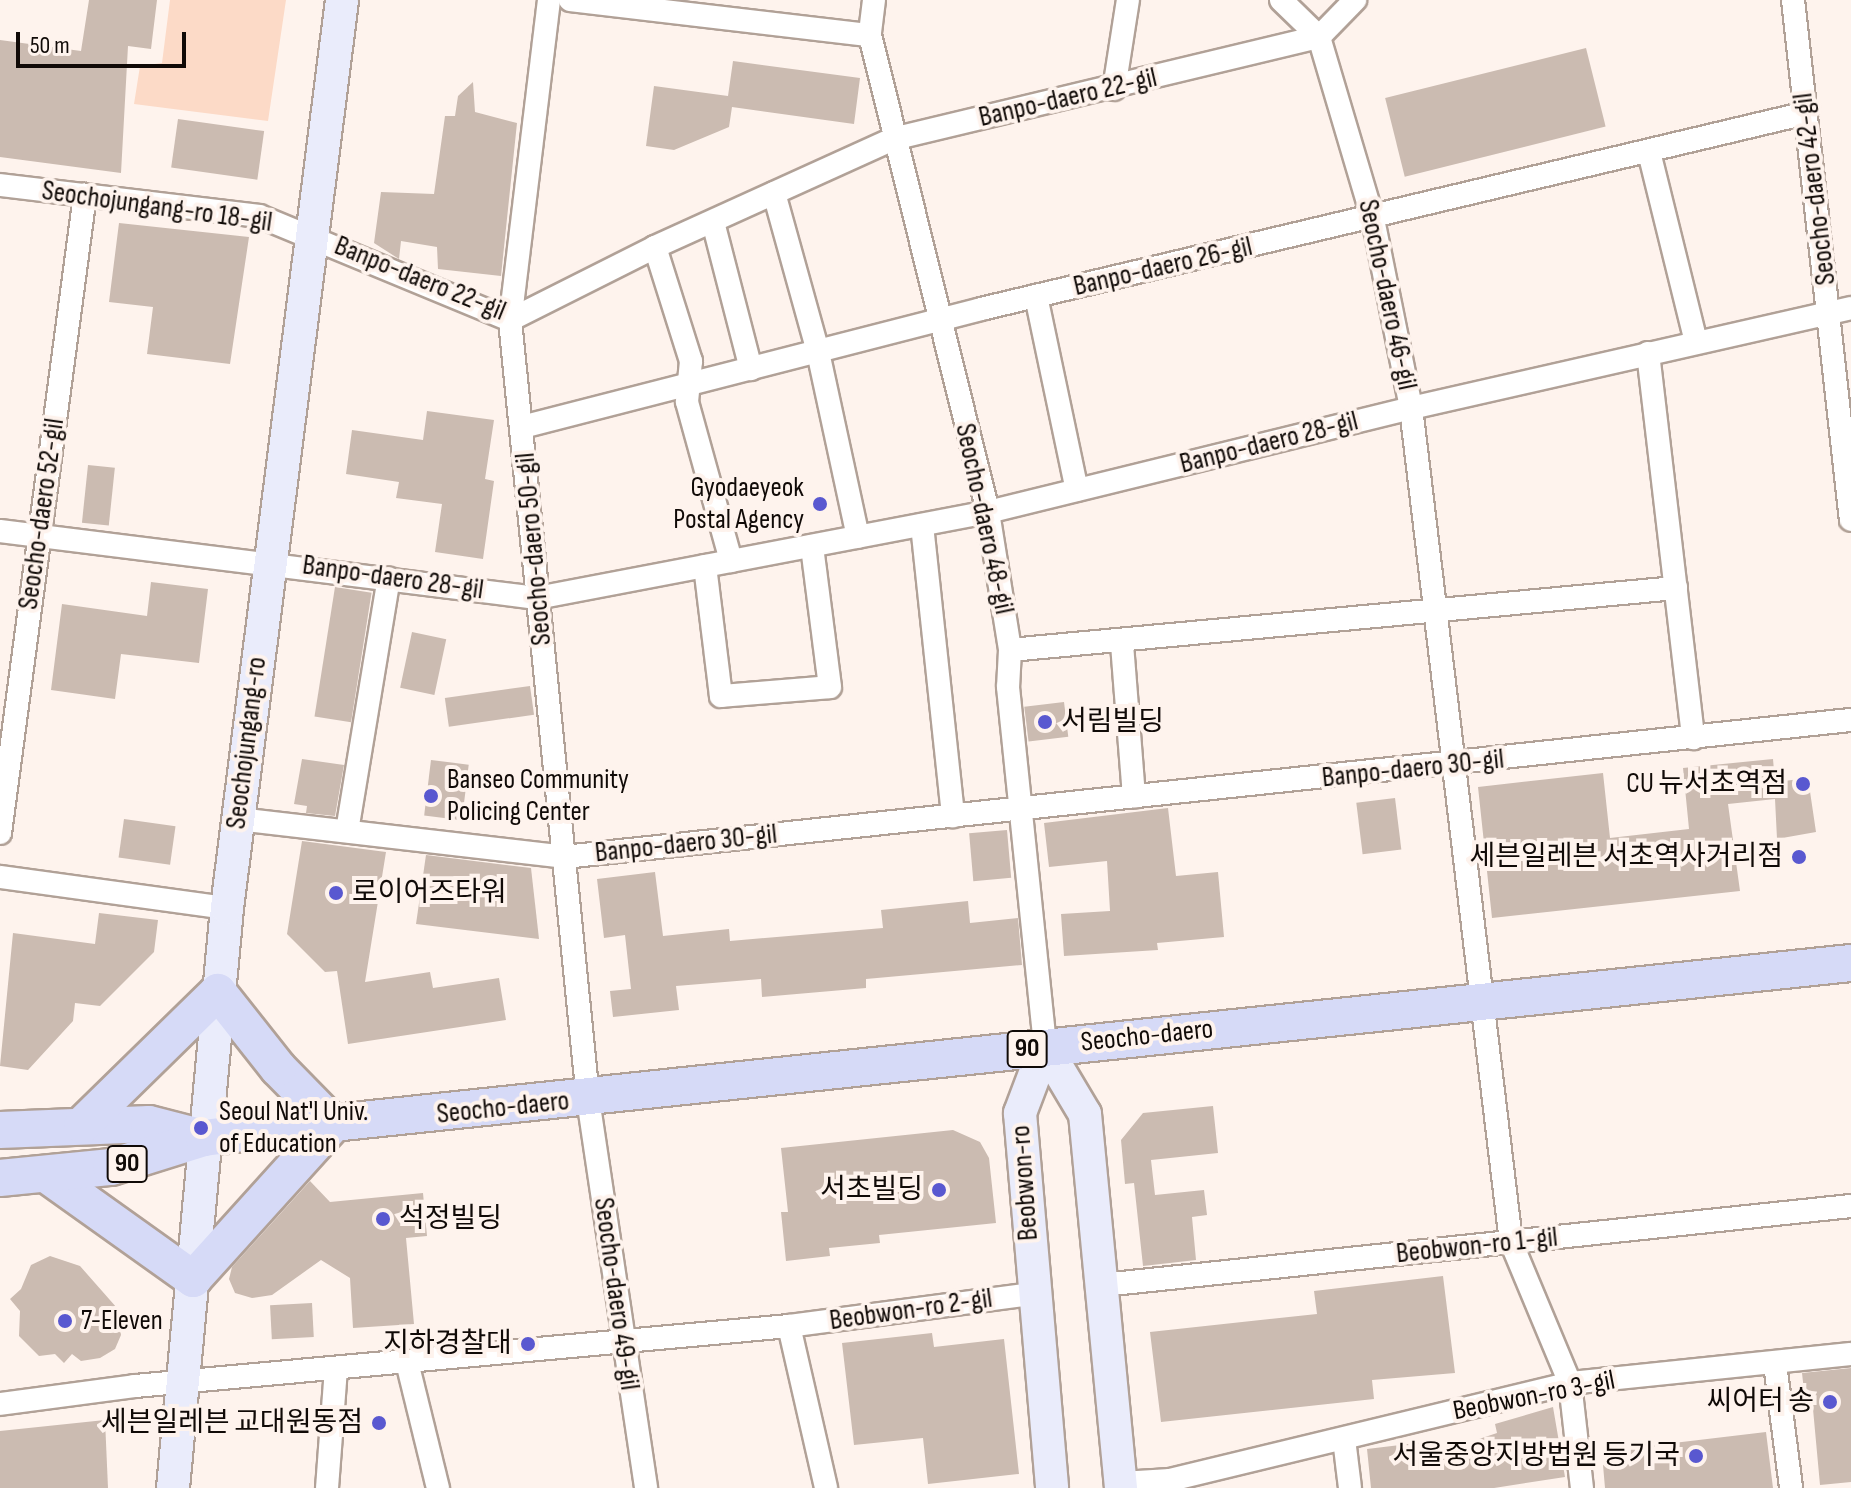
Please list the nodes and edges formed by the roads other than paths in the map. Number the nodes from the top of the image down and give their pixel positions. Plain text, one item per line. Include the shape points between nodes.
1 (342, 0) edge
2 (549, 0) edge
3 (570, 0) edge
4 (874, 0) edge
5 (1128, 0) edge
6 (1281, 0) edge
7 (1355, 0) edge
8 (1793, 0) edge
9 (870, 35) junction
10 (1319, 37) junction
11 (1114, 89) junction
12 (1806, 113) junction
13 (893, 139) junction
14 (1649, 152) junction
15 (0, 185) edge
16 (774, 193) junction
17 (85, 195) junction
18 (1373, 219) junction
19 (713, 222) junction
20 (313, 235) junction
21 (655, 247) junction
22 (1036, 296) junction
23 (1840, 310) edge
24 (510, 320) junction
25 (939, 321) junction
26 (1696, 342) junction
27 (818, 352) junction
28 (1648, 353) junction
29 (751, 369) junction
30 (691, 384) junction
31 (1411, 408) junction
32 (522, 427) junction
33 (1077, 490) junction
34 (988, 512) junction
35 (1851, 520) edge
36 (922, 525) junction
37 (0, 531) edge
38 (39, 536) junction
39 (858, 537) junction
40 (812, 546) junction
41 (731, 561) junction
42 (269, 562) junction
43 (705, 566) junction
44 (389, 578) junction
45 (1676, 588) junction
46 (537, 598) junction
47 (1435, 611) junction
48 (1122, 644) junction
49 (1010, 650) junction
50 (1851, 720) edge
51 (1693, 738) junction
52 (1453, 765) junction
53 (1134, 797) junction
54 (1021, 808) junction
55 (953, 816) junction
56 (238, 819) junction
57 (347, 831) junction
58 (0, 833) edge
59 (564, 857) junction
60 (0, 877) edge
61 (227, 908) junction
62 (1851, 963) edge
63 (218, 992) junction
64 (1481, 999) junction
65 (1045, 1047) junction
66 (588, 1099) junction
67 (333, 1124) junction
68 (82, 1125) junction
69 (0, 1130) edge
70 (204, 1138) junction
71 (46, 1174) junction
72 (0, 1178) edge
73 (1851, 1206) edge
74 (1511, 1242) junction
75 (193, 1279) junction
76 (1103, 1285) junction
77 (1033, 1294) junction
78 (789, 1326) junction
79 (622, 1343) junction
80 (1851, 1354) edge
81 (407, 1362) junction
82 (1775, 1364) junction
83 (336, 1369) junction
84 (1570, 1383) junction
85 (183, 1385) junction
86 (0, 1404) edge
87 (1344, 1439) junction
88 (1121, 1486) edge
89 (173, 1488) edge
90 (327, 1488) edge
91 (438, 1488) edge
92 (646, 1488) edge
93 (826, 1488) edge
94 (1052, 1488) edge
95 (1350, 1488) edge
96 (1582, 1488) edge
97 (1791, 1488) edge

1 - 20 main road, Seochojungang-ro
2 - 24 street, Seocho-daero 50-gil
3 - 9 street
4 - 9 street, Seocho-daero 48-gil
5 - 11 street
6 - 10 street, Seocho-daero 46-gil
7 - 10 street
8 - 12 street, Seocho-daero 42-gil
9 - 13 street, Seocho-daero 48-gil
10 - 11 street, Banpo-daero 22-gil
10 - 18 street, Seocho-daero 46-gil
11 - 13 street, Banpo-daero 22-gil
12 - 14 street, Banpo-daero 26-gil
12 - 23 street, Seocho-daero 42-gil
13 - 16 street, Banpo-daero 22-gil
13 - 25 street, Seocho-daero 48-gil
14 - 18 street, Banpo-daero 26-gil
14 - 26 street
15 - 17 street, Seochojungang-ro 18-gil
16 - 19 street, Banpo-daero 22-gil
16 - 27 street
17 - 20 street, Seochojungang-ro 18-gil via 259,216
17 - 38 street, Seocho-daero 52-gil
18 - 22 street, Banpo-daero 26-gil
18 - 31 street, Seocho-daero 46-gil
19 - 21 street, Banpo-daero 22-gil
19 - 29 street
20 - 24 street, Banpo-daero 22-gil
20 - 42 main road, Seochojungang-ro
21 - 24 street, Banpo-daero 22-gil
21 - 30 street via 691,361
22 - 25 street, Banpo-daero 26-gil
22 - 33 street
23 - 26 street, Banpo-daero 28-gil
23 - 35 street, Seocho-daero 42-gil
24 - 32 street, Seocho-daero 50-gil
25 - 27 street, Banpo-daero 26-gil
25 - 34 street, Seocho-daero 48-gil
26 - 28 street, Banpo-daero 28-gil
27 - 29 street, Banpo-daero 26-gil
27 - 39 street
28 - 31 street, Banpo-daero 28-gil
28 - 45 street
29 - 30 street, Banpo-daero 26-gil
30 - 32 street, Banpo-daero 26-gil
30 - 41 street via 687,402
31 - 33 street, Banpo-daero 28-gil
31 - 47 street, Seocho-daero 46-gil
32 - 46 street, Seocho-daero 50-gil
33 - 34 street, Banpo-daero 28-gil
34 - 36 street, Banpo-daero 28-gil
34 - 49 street, Seocho-daero 48-gil
36 - 39 street, Banpo-daero 28-gil
36 - 55 street
37 - 38 street, Banpo-daero 28-gil
38 - 42 street, Banpo-daero 28-gil
38 - 58 street, Seocho-daero 52-gil
39 - 40 street, Banpo-daero 28-gil
40 - 41 street, Banpo-daero 28-gil
40 - 43 street via 830,687 721,696
41 - 43 street, Banpo-daero 28-gil
42 - 44 street, Banpo-daero 28-gil
42 - 56 main road, Seochojungang-ro
43 - 46 street, Banpo-daero 28-gil
44 - 46 street, Banpo-daero 28-gil
44 - 57 street
45 - 47 street
45 - 51 street
46 - 59 street, Seocho-daero 50-gil
47 - 48 street
47 - 52 street, Seocho-daero 46-gil
48 - 49 street
48 - 53 street
49 - 54 street, Seocho-daero 48-gil via 1008,687
50 - 51 street, Banpo-daero 30-gil
51 - 52 street, Banpo-daero 30-gil
52 - 53 street, Banpo-daero 30-gil
52 - 64 street, Seocho-daero 46-gil
53 - 54 street, Banpo-daero 30-gil
54 - 55 street, Banpo-daero 30-gil
54 - 65 street, Seocho-daero 48-gil
55 - 59 street, Banpo-daero 30-gil
56 - 57 street, Banpo-daero 30-gil
56 - 61 main road, Seochojungang-ro
57 - 59 street, Banpo-daero 30-gil
59 - 66 street, Seocho-daero 50-gil
60 - 61 street
61 - 63 main road, Seochojungang-ro
62 - 64 main road, Seocho-daero / 90
63 - 67 main road via 278,1068
63 - 68 main road
63 - 70 main road, Seochojungang-ro
64 - 65 main road, Seocho-daero / 90
64 - 74 street, Seocho-daero 46-gil
65 - 66 main road, Seocho-daero / 90
65 - 76 main road via 1085,1114
65 - 77 main road, Beobwon-ro via 1020,1113
66 - 67 main road, Seocho-daero / 90
66 - 79 street, Seocho-daero 49-gil
67 - 70 main road, Seocho-daero / 90
67 - 75 main road
68 - 69 main road, Seocho-daero / 90
68 - 70 main road, Seocho-daero / 90 via 149,1124
70 - 71 main road, Seocho-daero / 90 via 147,1160
70 - 75 main road, Seochojungang-ro
71 - 72 main road, Seocho-daero / 90
71 - 75 main road
73 - 74 street, Beobwon-ro 1-gil
74 - 76 street, Beobwon-ro 1-gil
74 - 84 street, Seocho-daero 46-gil
75 - 85 main road, Seochojungang-ro
76 - 88 main road
77 - 78 street, Beobwon-ro 2-gil
77 - 94 main road, Beobwon-ro
78 - 79 street, Beobwon-ro 2-gil
78 - 93 street, Beobwon-ro 2-gil
79 - 81 street, Beobwon-ro 2-gil
79 - 92 street, Seocho-daero 49-gil
80 - 82 street, Beobwon-ro 3-gil
81 - 83 street, Beobwon-ro 2-gil
81 - 91 street
82 - 84 street, Beobwon-ro 3-gil
82 - 97 street
83 - 85 street, Beobwon-ro 2-gil
83 - 90 street
84 - 87 street, Beobwon-ro 3-gil
84 - 96 street, Seocho-daero 46-gil
85 - 86 street, Beobwon-ro 2-gil
85 - 89 main road, Seochojungang-ro
87 - 88 street, Beobwon-ro 3-gil via 1170,1480
87 - 95 street

